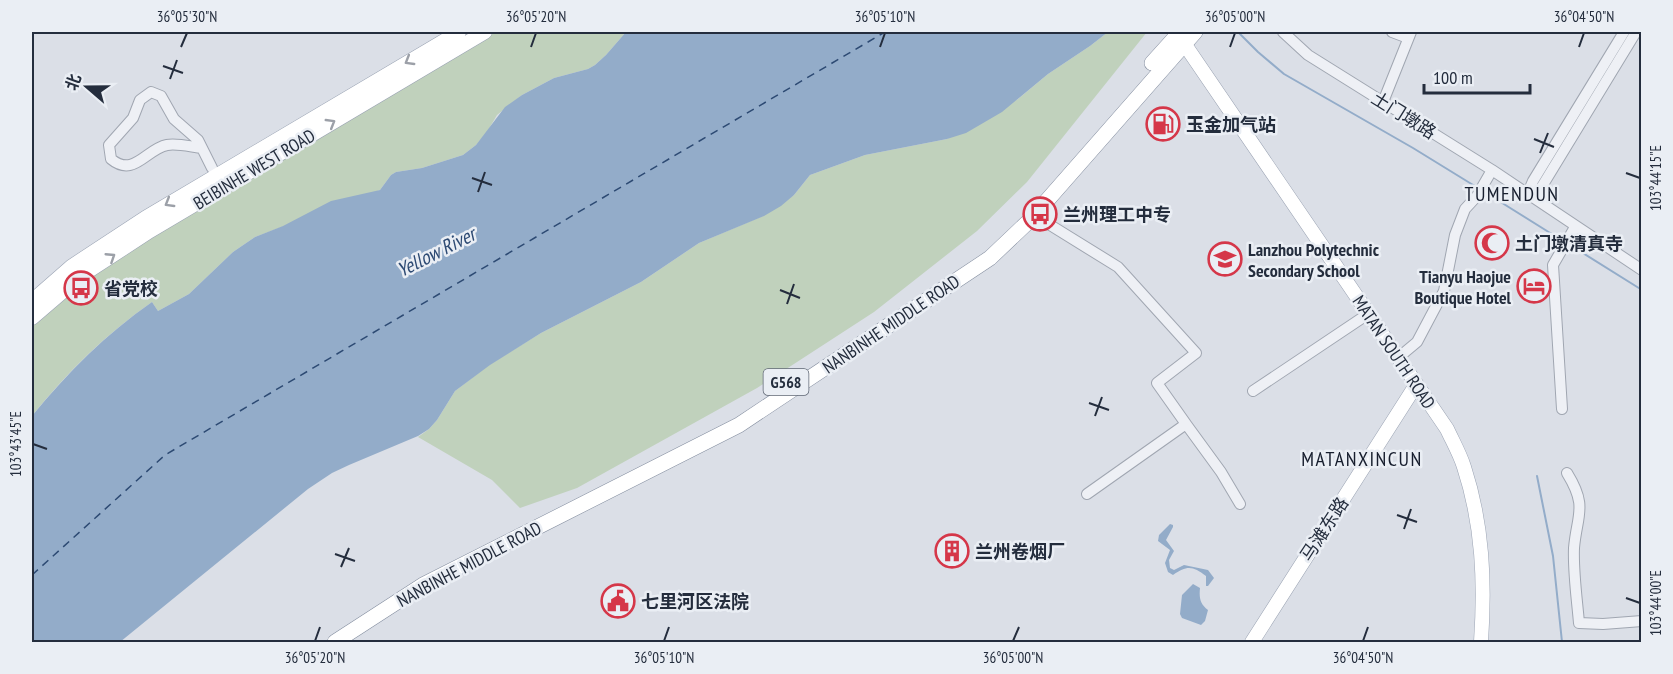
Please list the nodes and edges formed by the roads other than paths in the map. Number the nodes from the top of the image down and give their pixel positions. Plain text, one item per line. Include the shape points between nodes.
1 (459, 32) edge
2 (485, 32) edge
3 (1283, 32) edge
4 (1392, 32) edge
5 (1624, 32) edge
6 (1635, 32) edge
7 (1184, 35) edge
8 (1410, 35) edge
9 (1383, 102) junction
10 (202, 148) junction
11 (212, 168) dead end
12 (1492, 170) junction
13 (1527, 195) junction
14 (1034, 215) junction
15 (1575, 227) junction
16 (1641, 270) edge
17 (32, 301) edge
18 (1368, 314) junction
19 (32, 318) edge
20 (1399, 357) junction
21 (1416, 385) junction
22 (1253, 392) dead end
23 (1562, 409) dead end
24 (1186, 424) junction
25 (1567, 473) dead end
26 (1088, 494) dead end
27 (1240, 504) dead end
28 (1641, 621) edge
29 (323, 642) edge
30 (335, 642) edge
31 (1252, 642) edge
32 (1481, 642) edge

1 -> 17 main road, BEIBINHE WEST ROAD via 145,218 72,267
19 -> 2 main road, BEIBINHE WEST ROAD via 81,276 150,231
3 - 9 street, 土门墩路 via 1308,55
4 - 8 street
5 - 13 street
6 - 13 street via 1540,188
7 - 14 highway, NANBINHE MIDDLE ROAD / G568
7 - 18 main road, MATAN SOUTH ROAD
7 - 29 highway, NANBINHE MIDDLE ROAD / G568 via 1022,214 984,250 734,416 421,578
8 - 9 street
9 - 12 street, 土门墩路
10 - 10 street via 174,119 161,96 151,92 140,100 133,118 109,145 111,159 118,165 130,166 167,145
10 - 11 street
12 - 13 street, 土门墩路
12 - 20 street via 1464,209 1444,291 1418,342
13 - 15 street, 土门墩路
14 - 24 street via 1118,267 1196,353 1157,383
14 - 30 highway, NANBINHE MIDDLE ROAD / G568 via 990,258 739,425 423,585
15 - 16 street, 土门墩路
15 - 23 street via 1553,265
18 - 20 main road, MATAN SOUTH ROAD
18 - 22 street
20 - 21 main road, MATAN SOUTH ROAD
21 - 31 main road, 马滩东路
21 - 32 main road, MATAN SOUTH ROAD via 1447,429 1464,466 1483,560
24 - 26 street
24 - 27 street
25 - 28 street via 1576,487 1581,511 1574,549 1579,623

